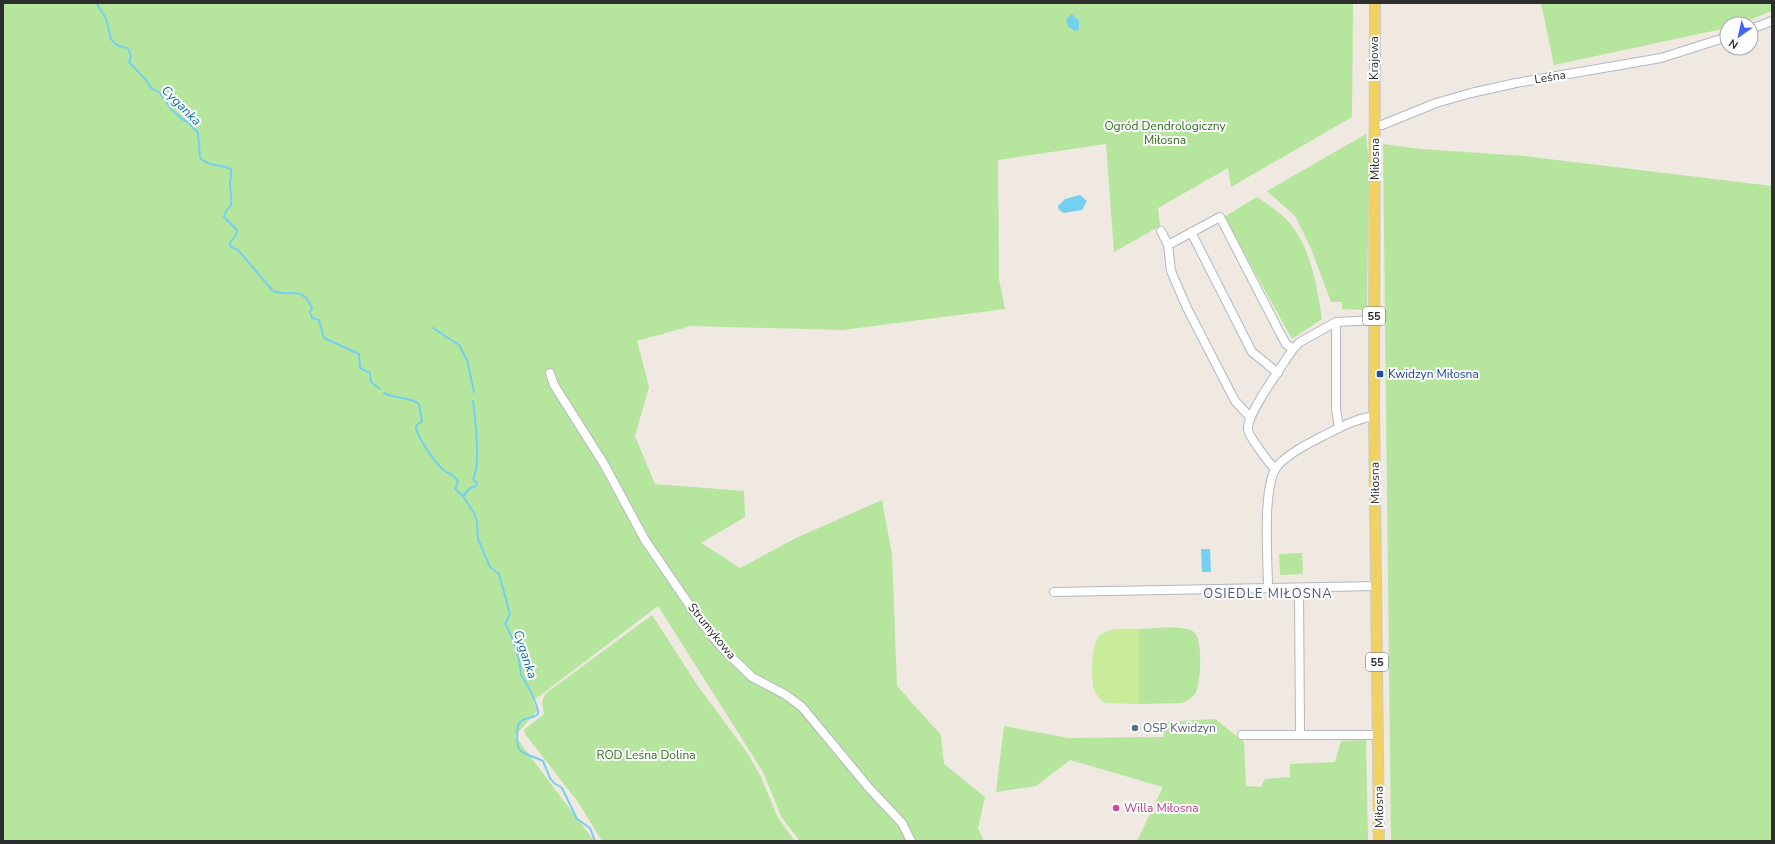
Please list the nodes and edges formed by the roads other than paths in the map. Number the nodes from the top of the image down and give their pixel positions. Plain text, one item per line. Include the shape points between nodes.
1 (1374, 3) edge
2 (1772, 21) edge
3 (1759, 26) edge
4 (1719, 40) edge
5 (1375, 125) junction
6 (1161, 231) dead end
7 (1191, 232) junction
8 (1168, 245) junction
9 (1374, 320) junction
10 (1336, 322) junction
11 (1293, 349) junction
12 (550, 373) dead end
13 (1278, 373) junction
14 (1374, 416) junction
15 (1250, 417) junction
16 (1339, 428) junction
17 (1275, 469) junction
18 (1376, 586) junction
19 (1299, 588) junction
20 (1268, 589) junction
21 (1054, 592) dead end
22 (1300, 734) junction
23 (1242, 735) dead end
24 (1378, 735) junction
25 (911, 841) edge
26 (1379, 841) edge

1 - 5 main road, Krajowa / 55
2 - 3 street
4 - 5 street, Leśna via 1661,58 1516,83 1471,94 1436,103 1382,125
5 - 9 main road, Miłosna / 55
6 - 8 street
7 - 8 street
7 - 11 street via 1220,217 1286,344
7 - 13 street via 1252,352
8 - 15 street via 1171,271 1187,308 1235,401
9 - 10 street
9 - 14 main road, Miłosna / 55
10 - 11 street
10 - 16 street via 1336,409
11 - 13 street
12 - 25 street, Strumykowa via 554,385 604,464 645,540 701,622 723,649 752,677 786,695 802,707 869,788 902,823
13 - 15 street
14 - 16 street
14 - 18 main road, Miłosna / 55
15 - 17 street via 1248,431 1267,462
16 - 17 street via 1300,448
17 - 20 street via 1271,478 1268,512
18 - 19 street
18 - 24 main road, Miłosna / 55
19 - 20 street
19 - 22 street
20 - 21 street
22 - 23 street
22 - 24 street
24 - 26 main road, Miłosna / 55

